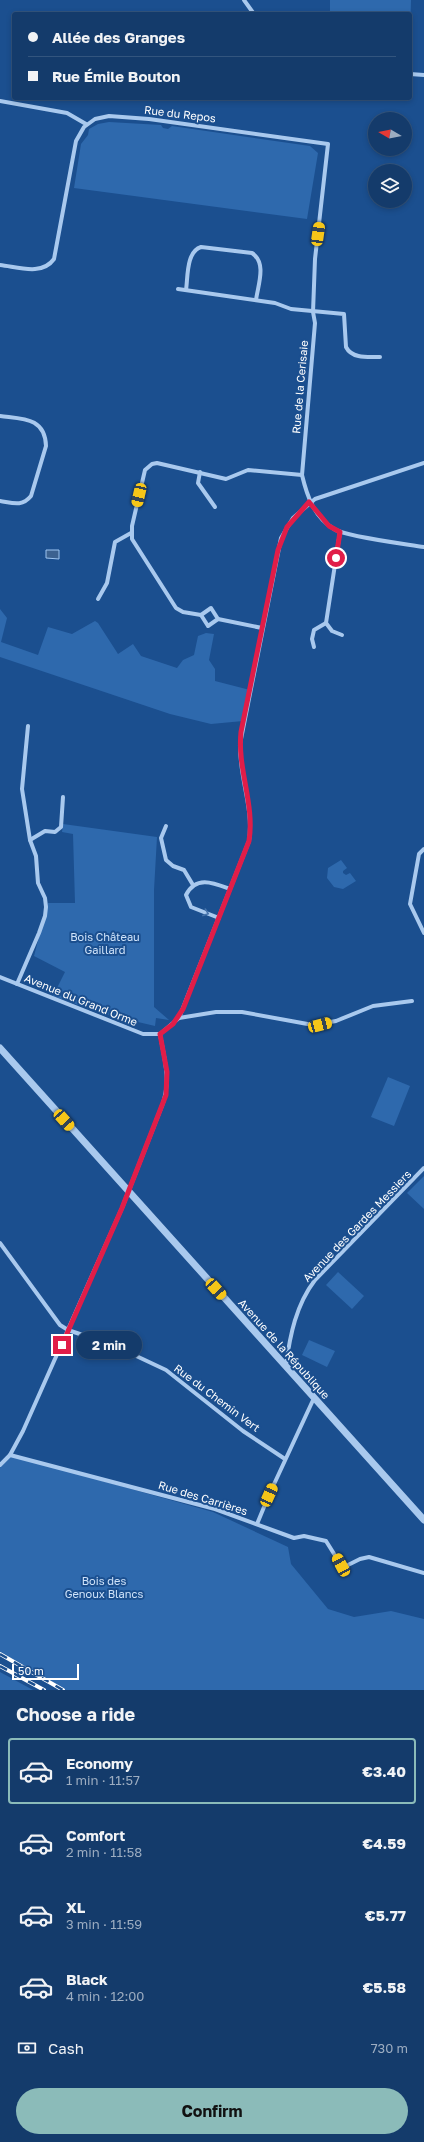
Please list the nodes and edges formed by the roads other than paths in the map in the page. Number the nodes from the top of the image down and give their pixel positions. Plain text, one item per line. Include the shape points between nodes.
1 (244, 0) edge
2 (253, 12) edge
3 (412, 74) edge
4 (424, 75) edge
5 (0, 101) edge
6 (86, 124) junction
7 (328, 144) joint
8 (0, 265) edge
9 (178, 289) dead end
10 (186, 290) junction
11 (256, 300) junction
12 (313, 312) junction
13 (380, 358) dead end
14 (0, 416) edge
15 (424, 463) edge
16 (200, 472) junction
17 (302, 475) junction
18 (0, 501) edge
19 (309, 502) junction
20 (215, 507) dead end
21 (340, 532) junction
22 (131, 533) junction
23 (424, 547) edge
24 (98, 599) dead end
25 (201, 615) junction
26 (218, 619) junction
27 (326, 623) junction
28 (262, 628) junction
29 (342, 635) dead end
30 (314, 647) dead end
31 (28, 726) dead end
32 (63, 797) dead end
33 (166, 826) dead end
34 (30, 840) junction
35 (424, 849) edge
36 (193, 885) junction
37 (230, 889) junction
38 (219, 918) junction
39 (424, 933) edge
40 (0, 977) edge
41 (17, 984) junction
42 (412, 1001) dead end
43 (179, 1018) junction
44 (160, 1034) junction
45 (0, 1048) edge
46 (424, 1168) edge
47 (128, 1192) junction
48 (0, 1243) edge
49 (68, 1330) junction
50 (286, 1366) junction
51 (314, 1398) junction
52 (10, 1455) junction
53 (285, 1458) junction
54 (0, 1465) edge
55 (424, 1520) edge
56 (257, 1524) junction
57 (424, 1573) edge

1 - 2 street
3 - 4 street
5 - 6 street via 67,113
6 - 7 street, Rue du Repos via 104,116 128,116
6 - 8 street via 78,135 75,146 54,259 47,267 38,270
7 - 12 street, Rue de la Cerisaie via 315,260
9 - 10 street
10 - 11 street
10 - 11 street via 191,254 195,249 201,247 252,253 261,263
11 - 12 street
12 - 13 street via 344,314 348,351 355,356
12 - 17 street, Rue de la Cerisaie via 315,323
14 - 18 street via 30,420 38,425 46,438 46,446 31,496 26,502 20,504
15 - 19 street via 325,494
16 - 17 street via 226,479 248,470
16 - 20 street via 198,483
16 - 22 street via 157,463 148,467 145,470
17 - 19 street, Rue de la Cerisaie
19 - 21 street, Rue de la Cerisaie via 329,526
19 - 28 street via 293,518 281,538
21 - 23 street, Rue de la Cerisaie
21 - 27 street
22 - 24 street via 114,542 107,583
22 - 25 street via 134,544 176,608
25 - 26 street via 211,608
25 - 26 street via 208,626
26 - 28 street
27 - 29 street via 332,631
27 - 30 street via 314,630
28 - 37 street via 240,744 240,762 251,830
31 - 34 street via 22,789
32 - 34 street via 61,827 55,832 45,831
33 - 36 street via 161,838 166,860 184,870
34 - 41 street via 36,856 38,883 46,907 39,933
35 - 39 street via 419,854 410,904
36 - 37 street via 210,882
36 -> 38 street via 186,895 191,907
37 - 38 street
38 - 43 street
40 - 41 street, Avenue du Grand Orme
41 - 44 street, Avenue du Grand Orme via 134,1032
42 - 43 street via 373,1006 320,1025 306,1025 242,1012 216,1012
43 - 44 street
44 - 47 street via 167,1072 166,1095
45 - 47 street, Avenue de la République
46 - 50 street, Avenue des Gardes Messiers via 306,1291 294,1321
47 - 49 street
47 - 50 street, Avenue de la République
48 - 49 street via 53,1318
49 - 52 street
49 - 53 street, Rue du Chemin Vert via 115,1346 166,1370 243,1431
50 - 51 street, Avenue de la République
51 - 53 street, Rue des Carrières
51 - 55 street, Avenue de la République
52 - 54 street
52 - 56 street, Rue des Carrières via 215,1509
53 - 56 street, Rue des Carrières
56 - 57 street via 294,1538 304,1536 326,1541 341,1565 346,1566 370,1557

